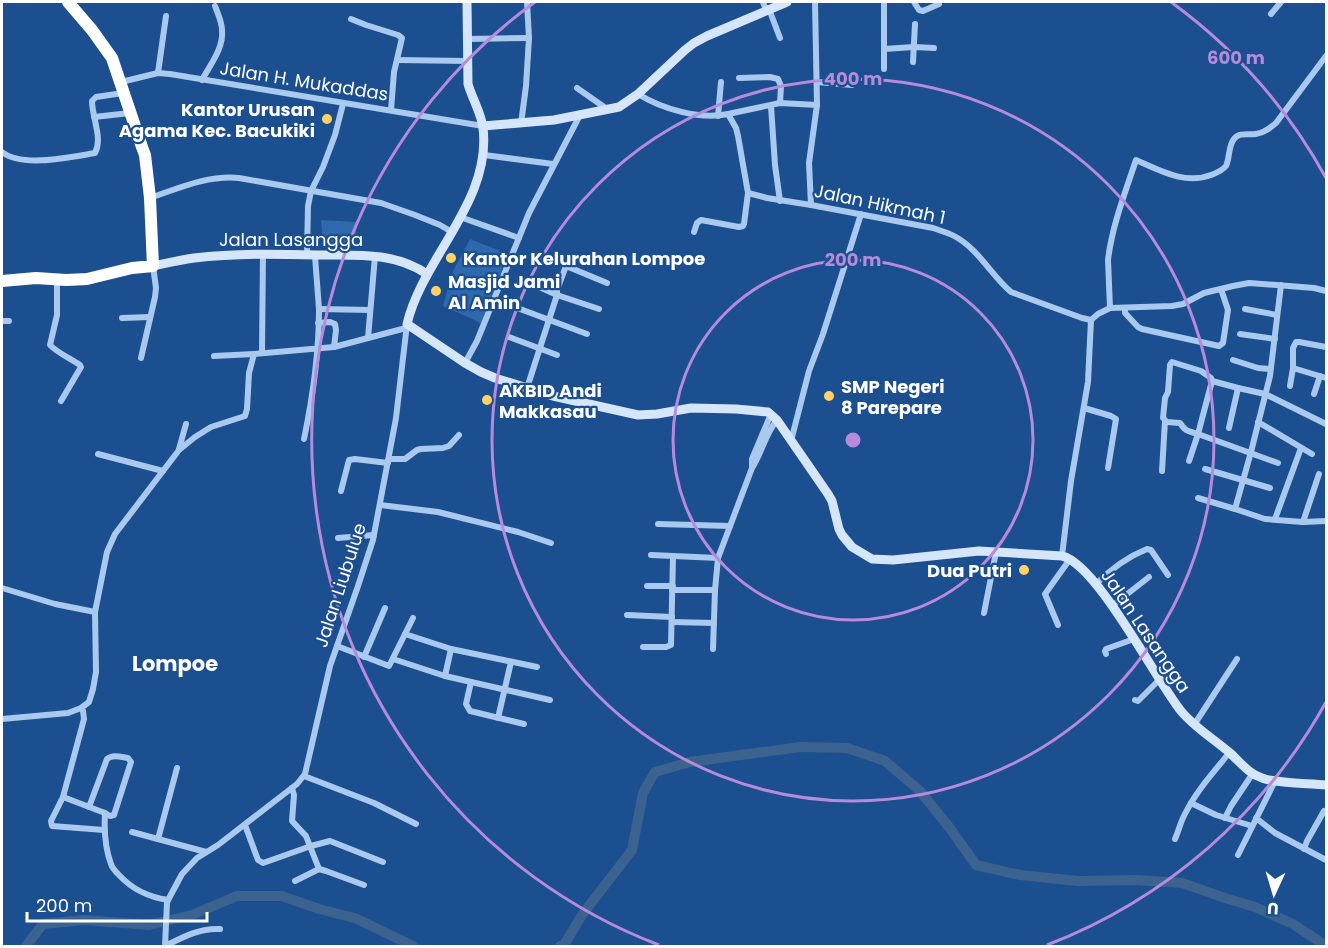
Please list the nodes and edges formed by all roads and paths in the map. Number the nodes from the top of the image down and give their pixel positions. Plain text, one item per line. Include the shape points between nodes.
1 (68, 2) edge
2 (467, 2) edge
3 (526, 2) edge
4 (787, 2) edge
5 (814, 2) edge
6 (884, 2) edge
7 (914, 2) edge
8 (1280, 2) edge
9 (939, 4) dead end
10 (215, 6) dead end
11 (766, 7) edge
12 (1271, 14) dead end
13 (166, 16) dead end
14 (351, 19) dead end
15 (915, 24) dead end
16 (529, 38) junction
17 (780, 38) dead end
18 (467, 39) junction
19 (914, 46) junction
20 (934, 48) dead end
21 (884, 49) junction
22 (1326, 56) edge
23 (397, 60) junction
24 (467, 61) junction
25 (913, 62) dead end
26 (884, 69) dead end
27 (158, 73) junction
28 (739, 78) dead end
29 (202, 80) junction
30 (721, 82) dead end
31 (817, 82) junction
32 (852, 85) dead end
33 (122, 87) junction
34 (577, 88) dead end
35 (638, 94) junction
36 (780, 103) junction
37 (343, 104) junction
38 (817, 105) junction
39 (771, 106) junction
40 (608, 109) junction
41 (391, 110) junction
42 (131, 113) junction
43 (728, 114) junction
44 (580, 115) junction
45 (718, 116) junction
46 (94, 117) junction
47 (521, 124) junction
48 (483, 126) junction
49 (2, 152) edge
50 (484, 154) junction
51 (554, 164) junction
52 (311, 191) junction
53 (748, 193) junction
54 (150, 198) junction
55 (780, 201) junction
56 (811, 205) junction
57 (861, 214) junction
58 (460, 217) junction
59 (452, 232) junction
60 (694, 232) dead end
61 (519, 238) junction
62 (151, 246) junction
63 (263, 254) junction
64 (311, 254) junction
65 (375, 256) junction
66 (569, 258) dead end
67 (153, 266) junction
68 (566, 266) junction
69 (132, 268) junction
70 (427, 274) junction
71 (57, 279) junction
72 (2, 281) edge
73 (607, 283) dead end
74 (1281, 285) junction
75 (537, 286) dead end
76 (1221, 289) junction
77 (1326, 291) edge
78 (557, 295) junction
79 (1110, 308) junction
80 (1125, 308) junction
81 (319, 309) junction
82 (520, 309) dead end
83 (599, 309) dead end
84 (1245, 309) dead end
85 (370, 310) junction
86 (1277, 315) junction
87 (150, 317) junction
88 (122, 318) dead end
89 (549, 320) junction
90 (1091, 320) junction
91 (318, 323) junction
92 (407, 326) junction
93 (586, 334) dead end
94 (1240, 334) dead end
95 (368, 338) junction
96 (509, 338) dead end
97 (1275, 339) junction
98 (334, 347) junction
99 (1326, 347) edge
100 (540, 348) junction
101 (318, 350) junction
102 (262, 353) junction
103 (254, 354) junction
104 (557, 355) dead end
105 (214, 357) dead end
106 (141, 358) dead end
107 (1233, 360) dead end
108 (465, 363) junction
109 (1293, 368) junction
110 (1270, 369) junction
111 (1323, 377) edge
112 (1212, 381) junction
113 (1290, 386) dead end
114 (528, 388) junction
115 (1238, 388) junction
116 (1265, 394) junction
117 (1314, 394) dead end
118 (61, 401) dead end
119 (1084, 408) junction
120 (774, 417) junction
121 (1165, 421) junction
122 (1258, 422) junction
123 (186, 424) dead end
124 (1326, 424) edge
125 (1229, 428) dead end
126 (1198, 434) junction
127 (459, 435) dead end
128 (304, 439) dead end
129 (791, 441) junction
130 (1301, 448) junction
131 (179, 450) junction
132 (1251, 452) junction
133 (98, 453) dead end
134 (1312, 454) dead end
135 (388, 461) junction
136 (1190, 461) dead end
137 (1278, 463) dead end
138 (1108, 468) dead end
139 (1205, 469) dead end
140 (163, 471) junction
141 (1162, 471) dead end
142 (1319, 474) dead end
143 (1243, 480) junction
144 (1270, 488) dead end
145 (342, 491) dead end
146 (1198, 498) dead end
147 (380, 505) junction
148 (1235, 509) junction
149 (1275, 519) junction
150 (1303, 522) junction
151 (1326, 522) edge
152 (658, 524) dead end
153 (730, 526) junction
154 (374, 535) junction
155 (338, 538) dead end
156 (551, 543) dead end
157 (996, 552) junction
158 (651, 555) dead end
159 (673, 557) junction
160 (1066, 557) junction
161 (717, 558) junction
162 (1168, 575) dead end
163 (1149, 577) dead end
164 (1096, 585) junction
165 (647, 586) dead end
166 (2, 588) edge
167 (673, 588) junction
168 (715, 590) junction
169 (1112, 606) junction
170 (385, 608) dead end
171 (95, 612) junction
172 (984, 613) dead end
173 (627, 615) dead end
174 (412, 618) dead end
175 (672, 619) junction
176 (714, 623) junction
177 (1058, 625) dead end
178 (405, 634) junction
179 (1134, 639) junction
180 (337, 646) junction
181 (643, 647) dead end
182 (451, 649) junction
183 (713, 649) dead end
184 (1106, 654) dead end
185 (364, 657) junction
186 (393, 659) junction
187 (1237, 659) dead end
188 (511, 662) junction
189 (537, 667) dead end
190 (445, 676) junction
191 (1160, 679) junction
192 (471, 682) junction
193 (504, 689) junction
194 (550, 700) dead end
195 (1135, 700) dead end
196 (81, 708) junction
197 (498, 718) junction
198 (2, 719) edge
199 (524, 724) dead end
200 (1194, 725) junction
201 (1229, 753) junction
202 (177, 768) dead end
203 (1253, 773) junction
204 (304, 776) junction
205 (1275, 781) junction
206 (1326, 785) edge
207 (292, 788) junction
208 (63, 796) junction
209 (1191, 803) junction
210 (89, 807) junction
211 (1324, 811) dead end
212 (105, 813) junction
213 (1256, 818) junction
214 (1225, 819) junction
215 (416, 824) dead end
216 (245, 825) junction
217 (1252, 826) junction
218 (104, 831) junction
219 (132, 832) dead end
220 (158, 839) junction
221 (1175, 839) dead end
222 (311, 846) junction
223 (1305, 849) junction
224 (206, 852) junction
225 (1238, 855) dead end
226 (1326, 860) edge
227 (383, 862) dead end
228 (319, 869) junction
229 (295, 881) dead end
230 (364, 885) dead end
231 (168, 900) junction
232 (220, 929) dead end
233 (165, 946) edge

1 - 33 highway via 108,50
2 - 18 street
3 - 16 street
4 - 11 street
5 - 31 street
6 - 21 street
7 - 9 street via 923,12
8 - 12 street
10 - 29 street via 222,28 221,42
11 - 17 street
11 - 35 street via 694,43
13 - 27 street
14 - 23 street via 400,36
15 - 19 street
16 - 18 street
16 - 47 street
18 - 24 street
19 - 20 street
19 - 21 street
19 - 25 street
21 - 26 street
22 - 79 street via 1276,123 1267,130 1233,140 1222,170 1191,179 1136,160 1108,252
23 - 24 street
23 - 41 street
24 - 48 street via 468,84
27 - 29 street, Jalan H. Mukaddas
27 - 33 street, Jalan H. Mukaddas
28 - 36 street via 778,79
29 - 37 street, Jalan H. Mukaddas
30 - 45 street
31 - 32 street
31 - 38 street
33 - 42 highway
33 - 46 street, Jalan H. Mukaddas via 93,98
34 - 40 street
35 - 40 street via 619,107
35 - 45 street via 658,105
36 - 38 street
36 - 39 street
37 - 41 street, Jalan H. Mukaddas
37 - 52 street via 335,135
38 - 56 street via 809,163
39 - 43 street
39 - 55 street
40 - 44 street
41 - 48 street, Jalan H. Mukaddas
42 - 46 street
42 - 54 highway via 145,155
43 - 45 street
43 - 53 street via 736,128
44 - 47 street
44 - 51 street
46 - 49 street via 94,153 26,160
47 - 48 street
48 - 50 street
50 - 51 street
50 - 58 street via 477,182
51 - 61 street
52 - 54 street via 226,177 207,179
52 - 59 street via 381,203
52 - 64 street via 307,218
53 - 55 street, Jalan Hikmah 1
53 - 60 street via 742,227 701,220
54 - 62 highway
55 - 56 street, Jalan Hikmah 1
56 - 57 street, Jalan Hikmah 1
57 - 90 street, Jalan Hikmah 1 via 950,234 970,247 1011,292
57 - 129 street via 809,371
58 - 59 street
58 - 61 street
59 - 70 street
61 - 108 street
62 - 67 highway
62 - 69 highway
63 - 64 street, Jalan Lasangga
63 - 67 street, Jalan Lasangga via 192,258
63 - 102 street
64 - 65 street, Jalan Lasangga
64 - 81 street
65 - 70 street, Jalan Lasangga via 402,261
65 - 85 street
66 - 68 street
67 - 69 highway
67 - 87 street via 156,288
68 - 73 street
68 - 78 street
69 - 71 highway via 87,279
70 - 92 street
71 - 72 highway
71 - 118 street via 57,315 50,345 81,367
74 - 76 street via 1249,284
74 - 77 street
74 - 86 street
75 - 78 street
76 - 80 street via 1183,304
76 - 80 street via 1228,310 1219,346 1142,329 1125,313
78 - 83 street
78 - 89 street
79 - 80 street
79 - 90 street
81 - 85 street
81 - 91 street
82 - 89 street
84 - 86 street
85 - 95 street
86 - 97 street
87 - 88 street
87 - 106 street
89 - 93 street
89 - 100 street
90 - 119 street
91 - 98 street via 335,324
91 - 101 street
92 - 95 street
92 - 108 street
92 - 135 street, Jalan Liubulue
94 - 97 street
95 - 98 street
96 - 100 street
97 - 110 street
98 - 101 street
99 - 109 street via 1296,342
100 - 104 street
100 - 114 street
101 - 102 street
101 - 128 street
102 - 103 street
103 - 105 street
103 - 131 street via 245,416 211,427
107 - 110 street
108 - 114 street
109 - 111 street
109 - 113 street
110 - 116 street
111 - 117 street
112 - 115 street
112 - 121 street via 1201,371 1171,363
112 - 126 street
114 - 120 street via 638,415 696,408 764,411
115 - 116 street
115 - 125 street
116 - 122 street
116 - 124 street
119 - 138 street via 1116,419
119 - 160 street via 1071,481
120 - 129 street
120 - 153 street via 752,459
121 - 126 street via 1180,423 1185,430
121 - 141 street
122 - 130 street
122 - 132 street
123 - 131 street
126 - 132 street
126 - 136 street
127 - 135 street via 443,448 421,448 405,459
129 - 157 street via 828,494 842,535 866,556 882,561
130 - 134 street
130 - 149 street
131 - 140 street
132 - 137 street
132 - 143 street
133 - 140 street
135 - 145 street via 349,460
135 - 147 street, Jalan Liubulue
139 - 143 street
140 - 171 street via 115,534
142 - 150 street
143 - 144 street
143 - 148 street
146 - 148 street
147 - 154 street, Jalan Liubulue
147 - 156 street via 438,512
148 - 149 street
149 - 150 street
150 - 151 street
152 - 153 street
153 - 161 street
154 - 155 street
154 - 180 street, Jalan Liubulue
157 - 160 street
157 - 172 street
158 - 159 street
159 - 161 street
159 - 167 street
160 - 164 street, Jalan Lasangga
160 - 177 street via 1045,595
161 - 168 street
162 - 164 street via 1147,549 1122,562
163 - 169 street
164 - 169 street, Jalan Lasangga
165 - 167 street
166 - 171 street
167 - 168 street
167 - 175 street
168 - 176 street
169 - 179 street, Jalan Lasangga
170 - 185 street
171 - 196 street via 97,658 93,689 89,702
173 - 175 street
174 - 178 street
175 - 176 street
175 - 181 street via 669,647
176 - 183 street
178 - 182 street
178 - 186 street
179 - 184 street via 1105,650
179 - 191 street, Jalan Lasangga
180 - 185 street
180 - 204 street, Jalan Liubulue
182 - 188 street
182 - 190 street
185 - 186 street via 388,666
186 - 190 street
187 - 200 street
188 - 189 street
188 - 193 street
190 - 192 street
191 - 195 street
191 - 200 street, Jalan Lasangga
192 - 193 street
192 - 197 street via 466,704 469,710
193 - 194 street
193 - 197 street
196 - 198 street via 68,713
196 - 208 street via 84,718
197 - 199 street
200 - 201 street, Jalan Lasangga
201 - 203 street, Jalan Lasangga
201 - 209 street
202 - 220 street
203 - 205 street, Jalan Lasangga
203 - 214 street
204 - 207 street, Jalan Liubulue
204 - 215 street
205 - 206 street, Jalan Lasangga
205 - 213 street
207 - 216 street, Jalan Liubulue
207 - 222 street via 292,821
208 - 210 street
208 - 218 street via 52,826
209 - 214 street
209 - 221 street
210 - 212 street
210 - 212 street via 107,759 128,758 130,765 114,815
211 - 223 street
212 - 218 street
213 - 217 street
213 - 223 street
214 - 217 street
216 - 222 street via 260,862
216 - 224 street, Jalan Liubulue
217 - 225 street
218 - 231 street via 111,864 122,878 144,894
219 - 220 street
220 - 224 street
222 - 227 street via 330,841
222 - 228 street
223 - 226 street
224 - 231 street, Jalan Liubulue via 182,873
228 - 229 street
228 - 230 street
231 - 233 street
232 - 233 street via 207,928

